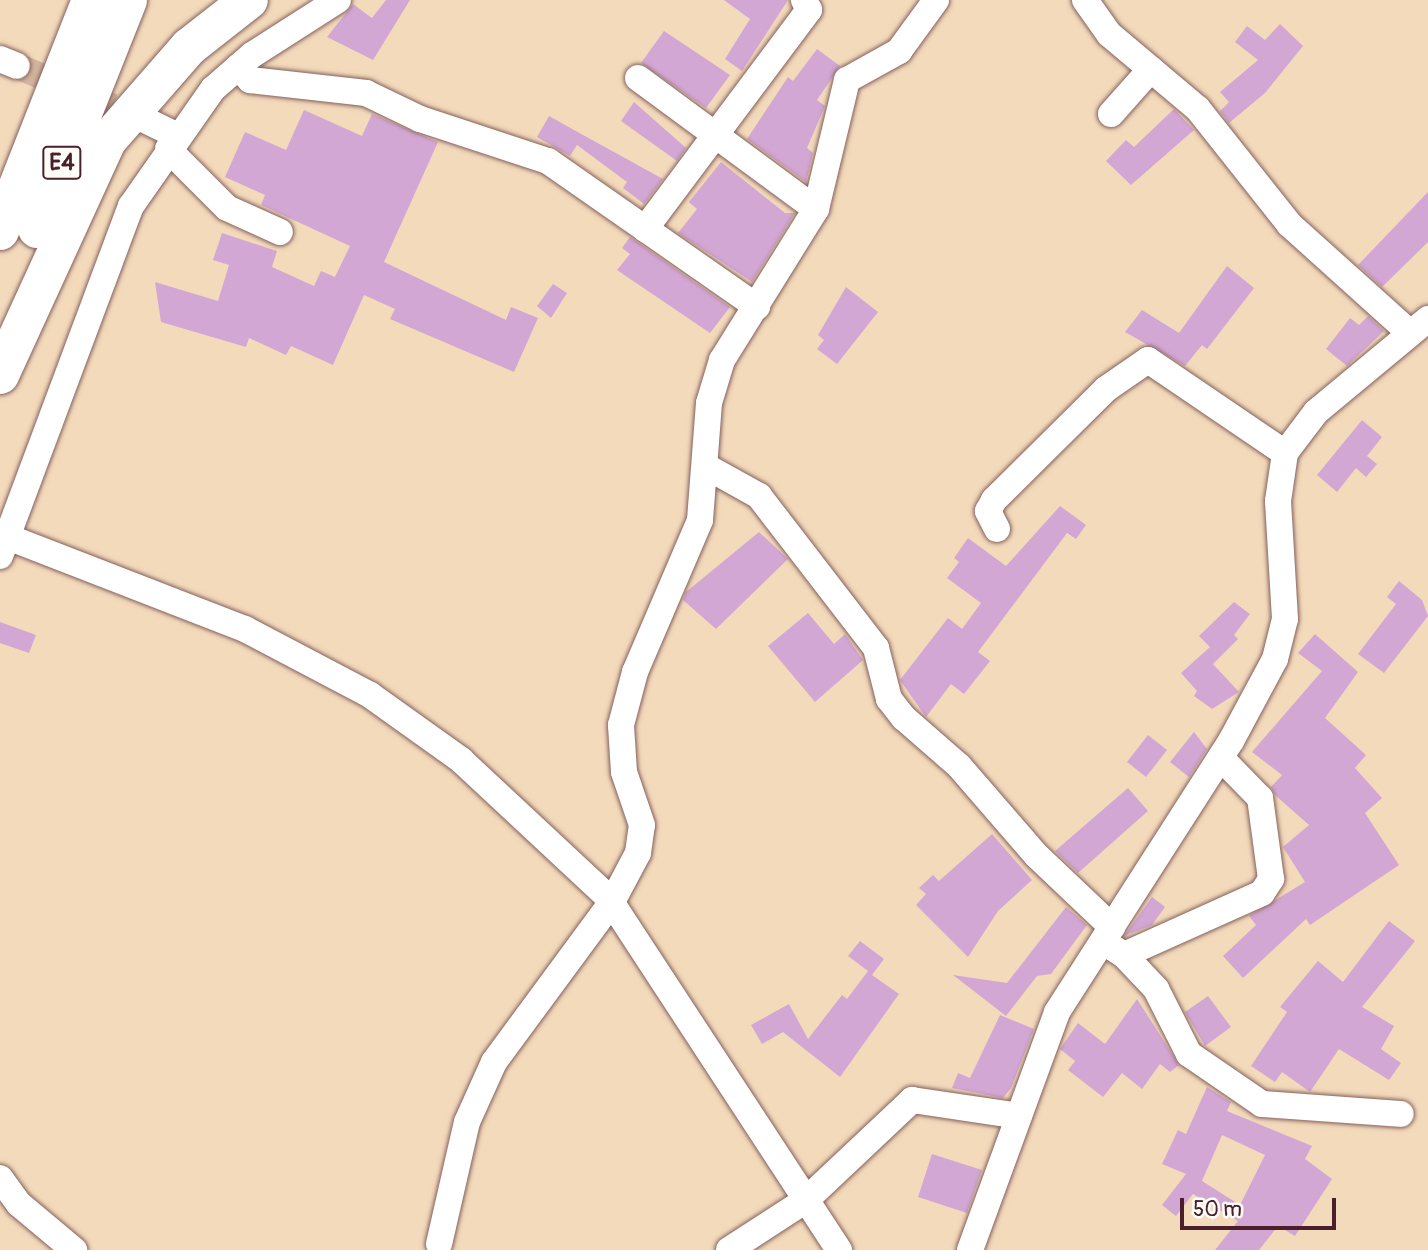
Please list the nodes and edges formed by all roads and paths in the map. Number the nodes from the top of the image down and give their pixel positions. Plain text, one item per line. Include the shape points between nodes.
1 (71, 0) edge
2 (91, 0) edge
3 (128, 0) edge
4 (249, 0) edge
5 (338, 0) edge
6 (804, 0) edge
7 (936, 0) edge
8 (1085, 0) edge
9 (238, 67) junction
10 (1152, 69) junction
11 (638, 78) dead end
12 (1111, 114) dead end
13 (145, 120) tunnel mouth
14 (714, 136) junction
15 (173, 143) junction
16 (816, 209) junction
17 (0, 218) edge
18 (645, 229) junction
19 (0, 231) edge
20 (280, 232) dead end
21 (757, 307) junction
22 (0, 327) edge
23 (1422, 329) edge
24 (0, 375) edge
25 (1284, 453) junction
26 (707, 467) junction
27 (997, 529) dead end
28 (2, 542) edge
29 (1221, 758) junction
30 (612, 902) junction
31 (1113, 941) junction
32 (1401, 1114) dead end
33 (1019, 1116) junction
34 (0, 1178) edge
35 (806, 1200) junction
36 (441, 1248) edge
37 (74, 1250) edge
38 (729, 1250) edge
39 (839, 1250) edge
40 (970, 1250) edge

1 - 17 highway
2 - 19 highway, E4
3 - 22 highway, E4
4 - 24 highway via 189,47 107,141
5 - 9 street
6 - 14 street via 809,10
7 - 16 street via 899,51 847,80
8 - 10 street via 1108,34
9 - 15 street
9 - 18 street via 250,80 366,93 449,129 514,147 581,178
10 - 12 street
10 - 23 street via 1198,109 1289,225
11 - 14 street
13 - 15 street
14 - 16 street
14 - 18 street
15 - 20 street via 227,208
15 - 28 street via 111,247
16 - 21 street
18 - 21 street
21 - 26 street via 713,383
23 - 25 street via 1316,412
25 - 27 street via 1148,360 1106,389 994,500 988,511
25 - 29 street via 1278,501 1286,562 1281,641
26 - 30 street via 693,543 625,702 619,748 643,838
26 - 31 street via 759,496 876,648 889,699 904,718 959,766
28 - 30 street via 244,629 370,695 461,760
29 - 31 street
29 - 31 street via 1260,798 1271,879 1262,893
30 - 35 street
30 - 36 street via 494,1062 467,1122
31 - 32 street via 1156,989 1189,1054 1262,1104
31 - 33 street via 1057,1012
33 - 35 street via 912,1100
33 - 40 street
34 - 37 street via 19,1204
35 - 38 street
35 - 39 street

